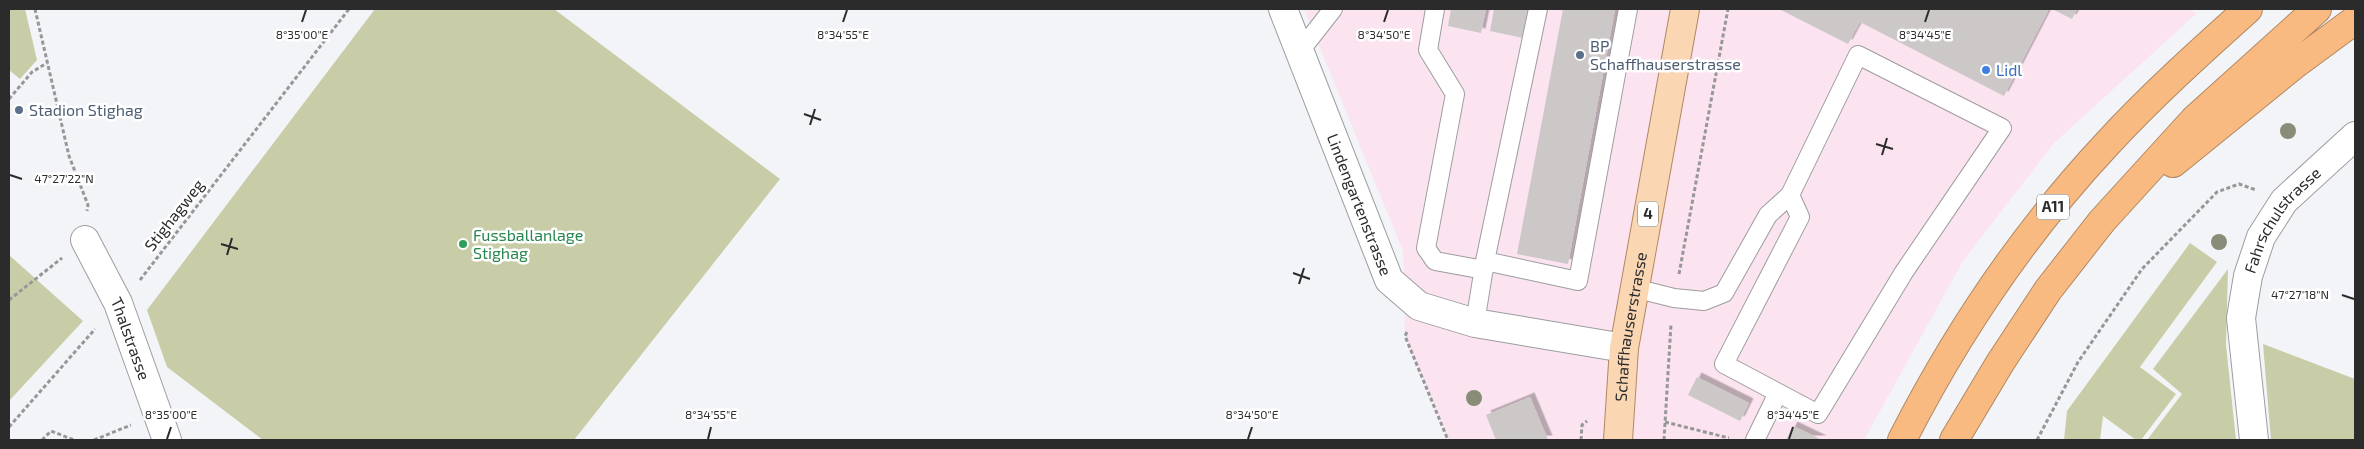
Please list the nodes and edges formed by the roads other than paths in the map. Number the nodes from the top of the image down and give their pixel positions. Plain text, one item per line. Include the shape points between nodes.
1 (1283, 9) edge
2 (1332, 9) edge
3 (1435, 9) edge
4 (1538, 9) edge
5 (1628, 9) edge
6 (1685, 9) edge
7 (2248, 9) edge
8 (2317, 9) edge
9 (2355, 20) edge
10 (1300, 51) junction
11 (2355, 136) edge
12 (1790, 195) junction
13 (2102, 221) junction
14 (85, 240) road end
15 (1484, 266) junction
16 (1634, 288) junction
17 (1475, 323) junction
18 (1624, 348) junction
19 (1778, 393) junction
20 (167, 440) edge
21 (1618, 440) edge
22 (1755, 440) edge
23 (1902, 440) edge
24 (1954, 440) edge
25 (2254, 440) edge

1 - 10 street, Lindengartenstrasse
2 - 10 lane
3 - 15 lane via 1428,50 1455,94 1426,248 1435,261
4 - 15 lane
5 - 15 lane via 1578,281
6 - 16 main road, Schaffhauserstrasse / 4
7 - 23 highway, A11 via 2137,112 2057,202 1973,315
8 - 13 highway via 2194,120
9 - 13 highway via 2294,65
10 - 17 street, Lindengartenstrasse via 1389,280 1419,306
11 - 25 street, Fahrschulstrasse via 2284,201 2261,237 2248,276 2241,318
12 - 16 lane via 1768,215 1724,293 1704,301 1674,298
12 - 19 lane via 1800,217 1724,364
12 - 19 lane via 1858,55 2002,128 1904,272 1818,414
13 - 24 highway via 2048,290
14 - 20 street, Thalstrasse via 118,303
15 - 17 lane
16 - 18 main road, Schaffhauserstrasse / 4
17 - 18 street, Lindengartenstrasse
18 - 21 main road, Schaffhauserstrasse / 4
19 - 22 lane

